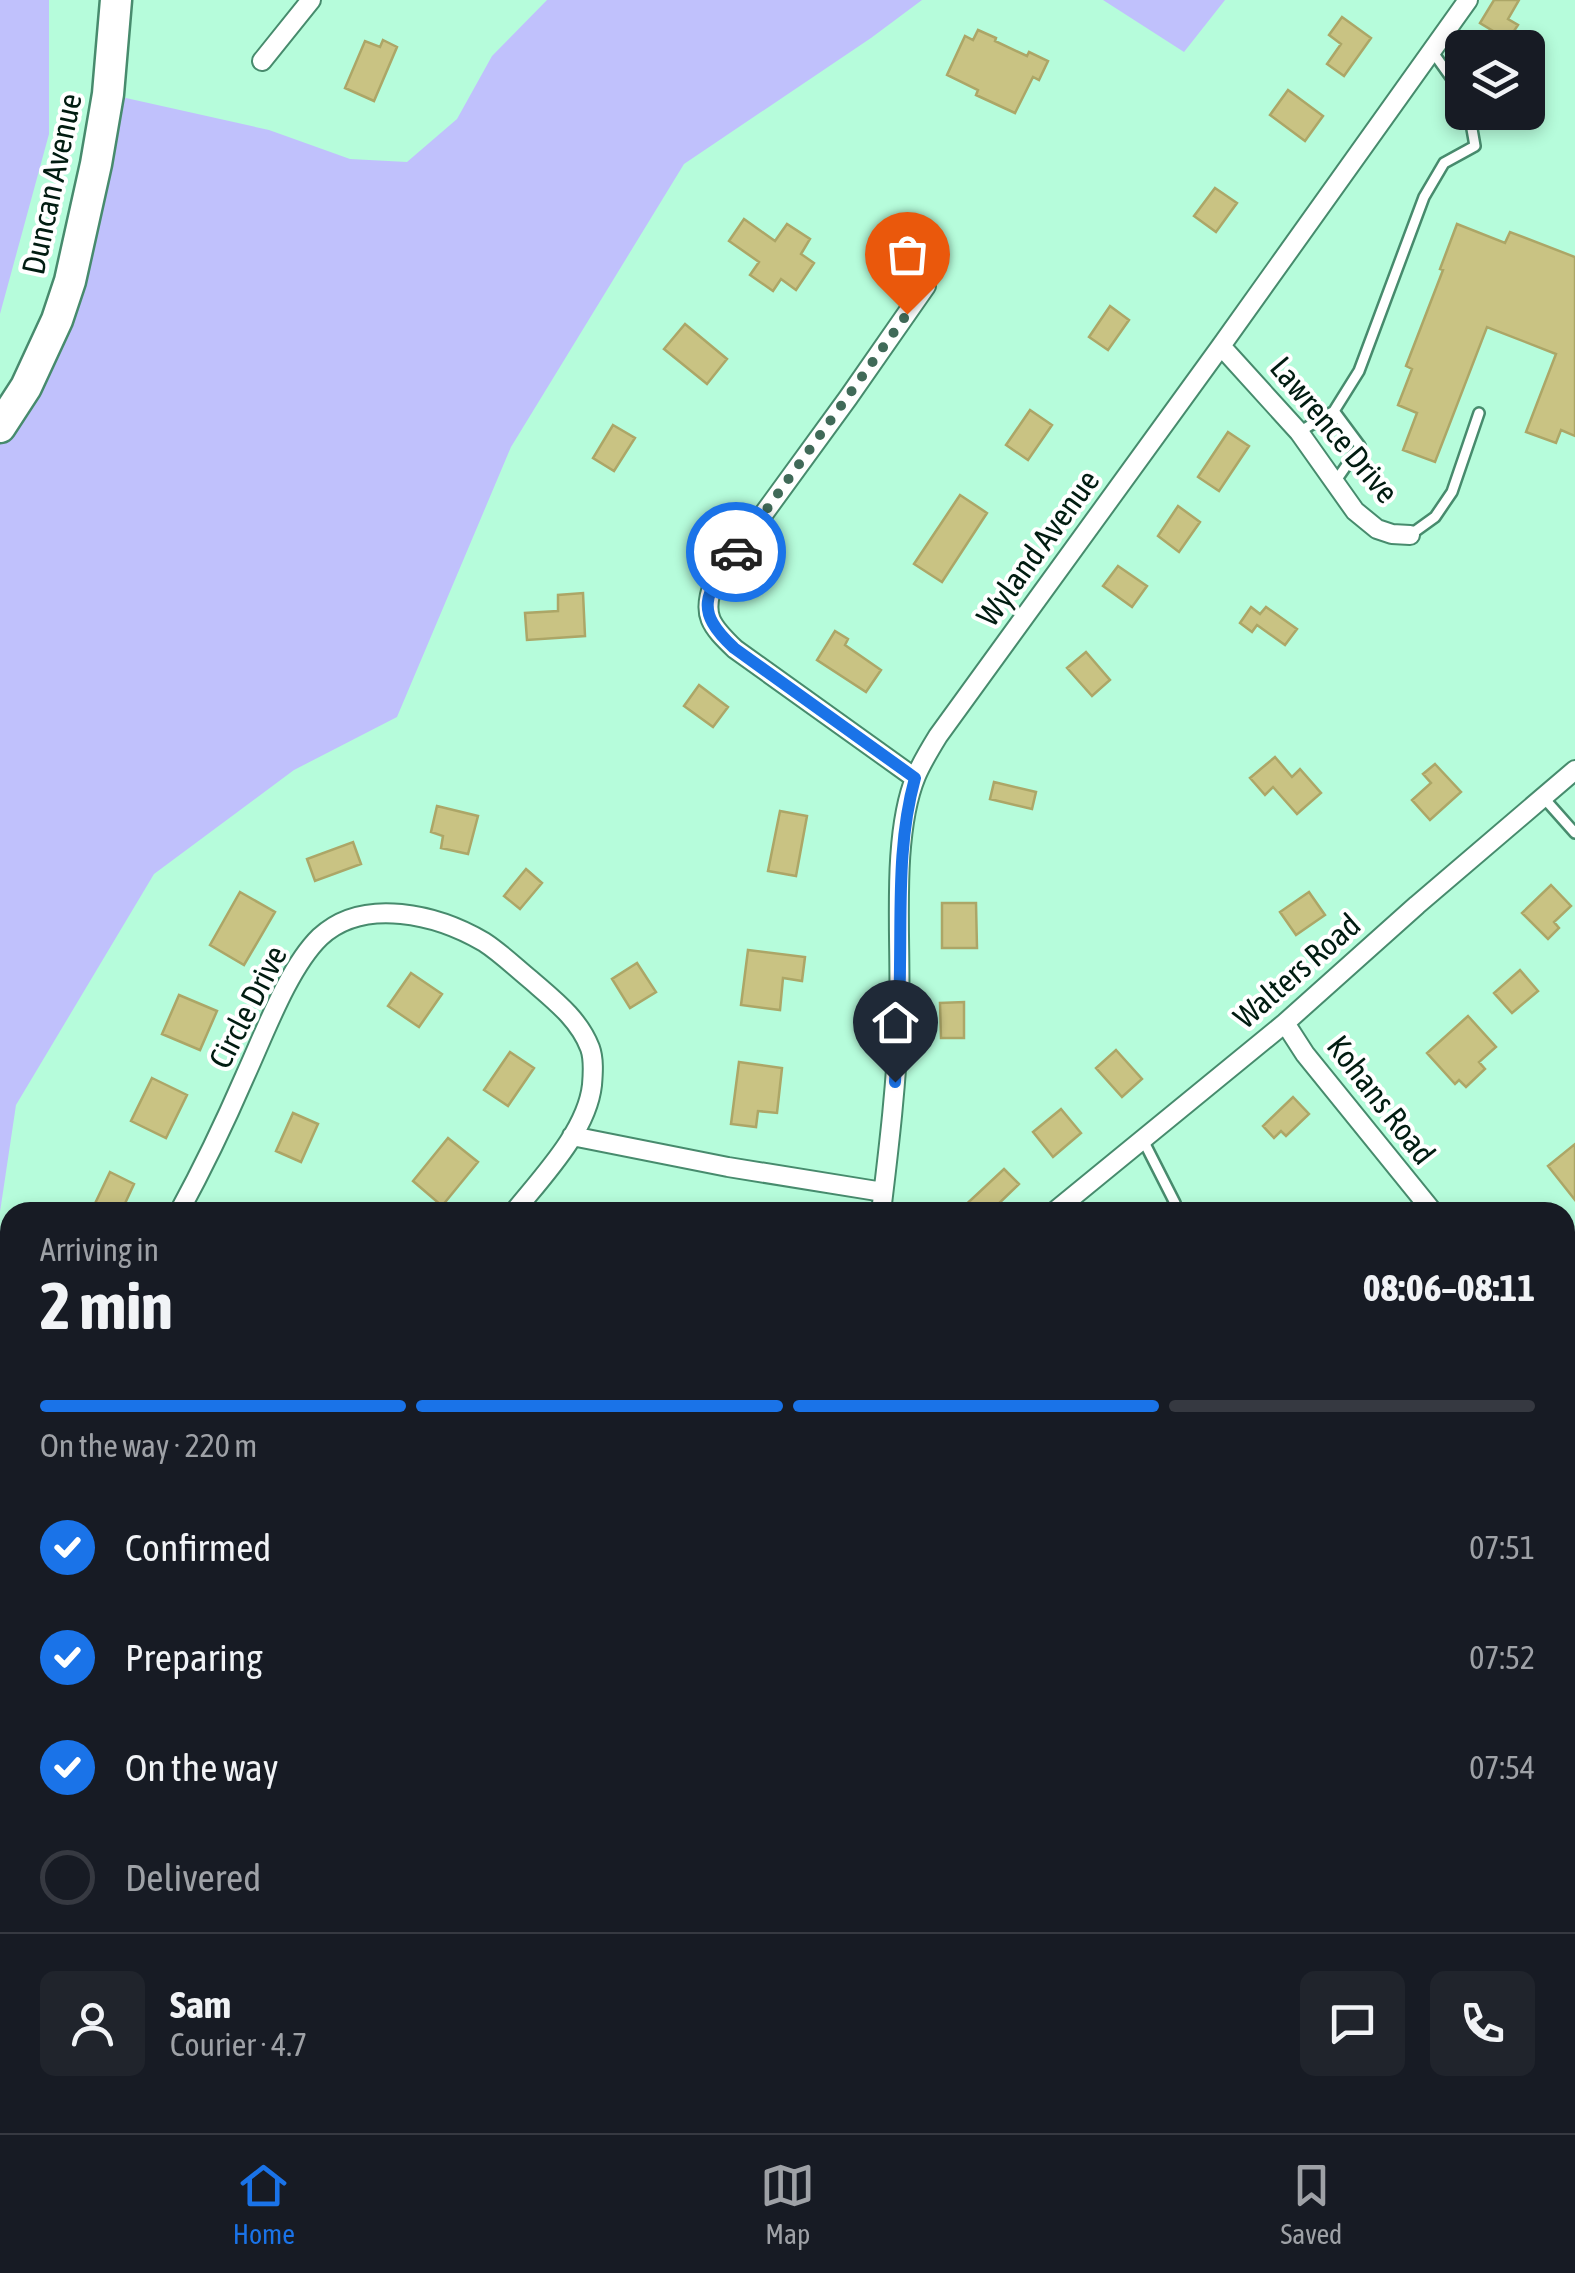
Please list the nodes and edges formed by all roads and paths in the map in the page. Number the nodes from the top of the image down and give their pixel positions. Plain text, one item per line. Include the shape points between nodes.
1 (116, 0) edge
2 (311, 0) edge
3 (1468, 0) edge
4 (1432, 50) junction
5 (262, 60) dead end
6 (1445, 69) edge
7 (1472, 130) edge
8 (926, 286) dead end
9 (1222, 346) junction
10 (1334, 411) junction
11 (1479, 414) dead end
12 (0, 427) edge
13 (1299, 432) junction
14 (1335, 482) junction
15 (1410, 535) joint
16 (1575, 770) edge
17 (915, 778) junction
18 (1544, 797) junction
19 (1575, 833) edge
20 (1285, 1024) junction
21 (572, 1136) junction
22 (1143, 1140) junction
23 (883, 1192) junction
24 (184, 1202) edge
25 (522, 1202) edge
26 (882, 1202) edge
27 (1066, 1202) edge
28 (1175, 1202) edge
29 (1424, 1202) edge

1 - 12 main road, Duncan Avenue via 108,94 70,281 26,386
2 - 5 street
3 - 4 street, Wyland Avenue
4 - 6 lane
4 - 9 street, Wyland Avenue
7 - 10 lane via 1475,146 1444,163 1424,197 1360,371
8 - 17 street via 714,582 708,600 711,623 734,648
9 - 13 street, Lawrence Drive
9 - 17 street, Wyland Avenue via 938,736
10 - 13 lane
10 - 14 lane via 1360,446
11 - 15 lane via 1452,492 1435,517
13 - 14 street, Lawrence Drive
14 - 15 street, Lawrence Drive via 1369,524
16 - 18 street, Walters Road
17 - 23 street, Wyland Avenue via 902,854 899,1016
18 - 19 lane
18 - 20 street, Walters Road
20 - 22 street, Walters Road
20 - 29 street, Kohans Road
21 - 23 street
21 - 24 street, Circle Drive via 589,1104 593,1066 588,1042 570,1015 468,934 416,917 364,915 329,930 306,954
21 - 25 street, Circle Drive
22 - 27 street, Walters Road
22 - 28 lane
23 - 26 street, Wyland Avenue

